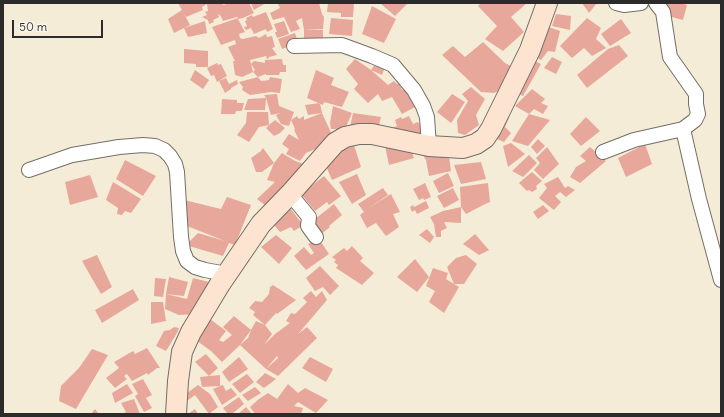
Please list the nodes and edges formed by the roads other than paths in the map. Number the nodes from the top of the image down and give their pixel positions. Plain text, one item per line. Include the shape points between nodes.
1 (547, 3) edge
2 (616, 3) edge
3 (641, 3) edge
4 (656, 3) edge
5 (294, 46) dead end
6 (683, 130) junction
7 (429, 146) junction
8 (603, 152) dead end
9 (29, 170) dead end
10 (290, 194) junction
11 (316, 237) dead end
12 (227, 274) junction
13 (721, 280) edge
14 (176, 414) edge

1 - 7 street via 530,50 485,138 463,148
2 - 3 street
4 - 6 street via 663,12 670,57 696,94 698,114
5 - 7 street via 342,45 393,65 414,90 423,106 427,117
6 - 8 street via 634,140
6 - 13 street
7 - 10 street via 372,134 345,137 335,143
9 - 12 street via 72,155 119,147 143,145 164,150 170,156 177,172 180,237 187,261 195,267
10 - 11 street via 309,217 308,226
10 - 12 street via 260,224
12 - 14 street via 191,332 182,352

